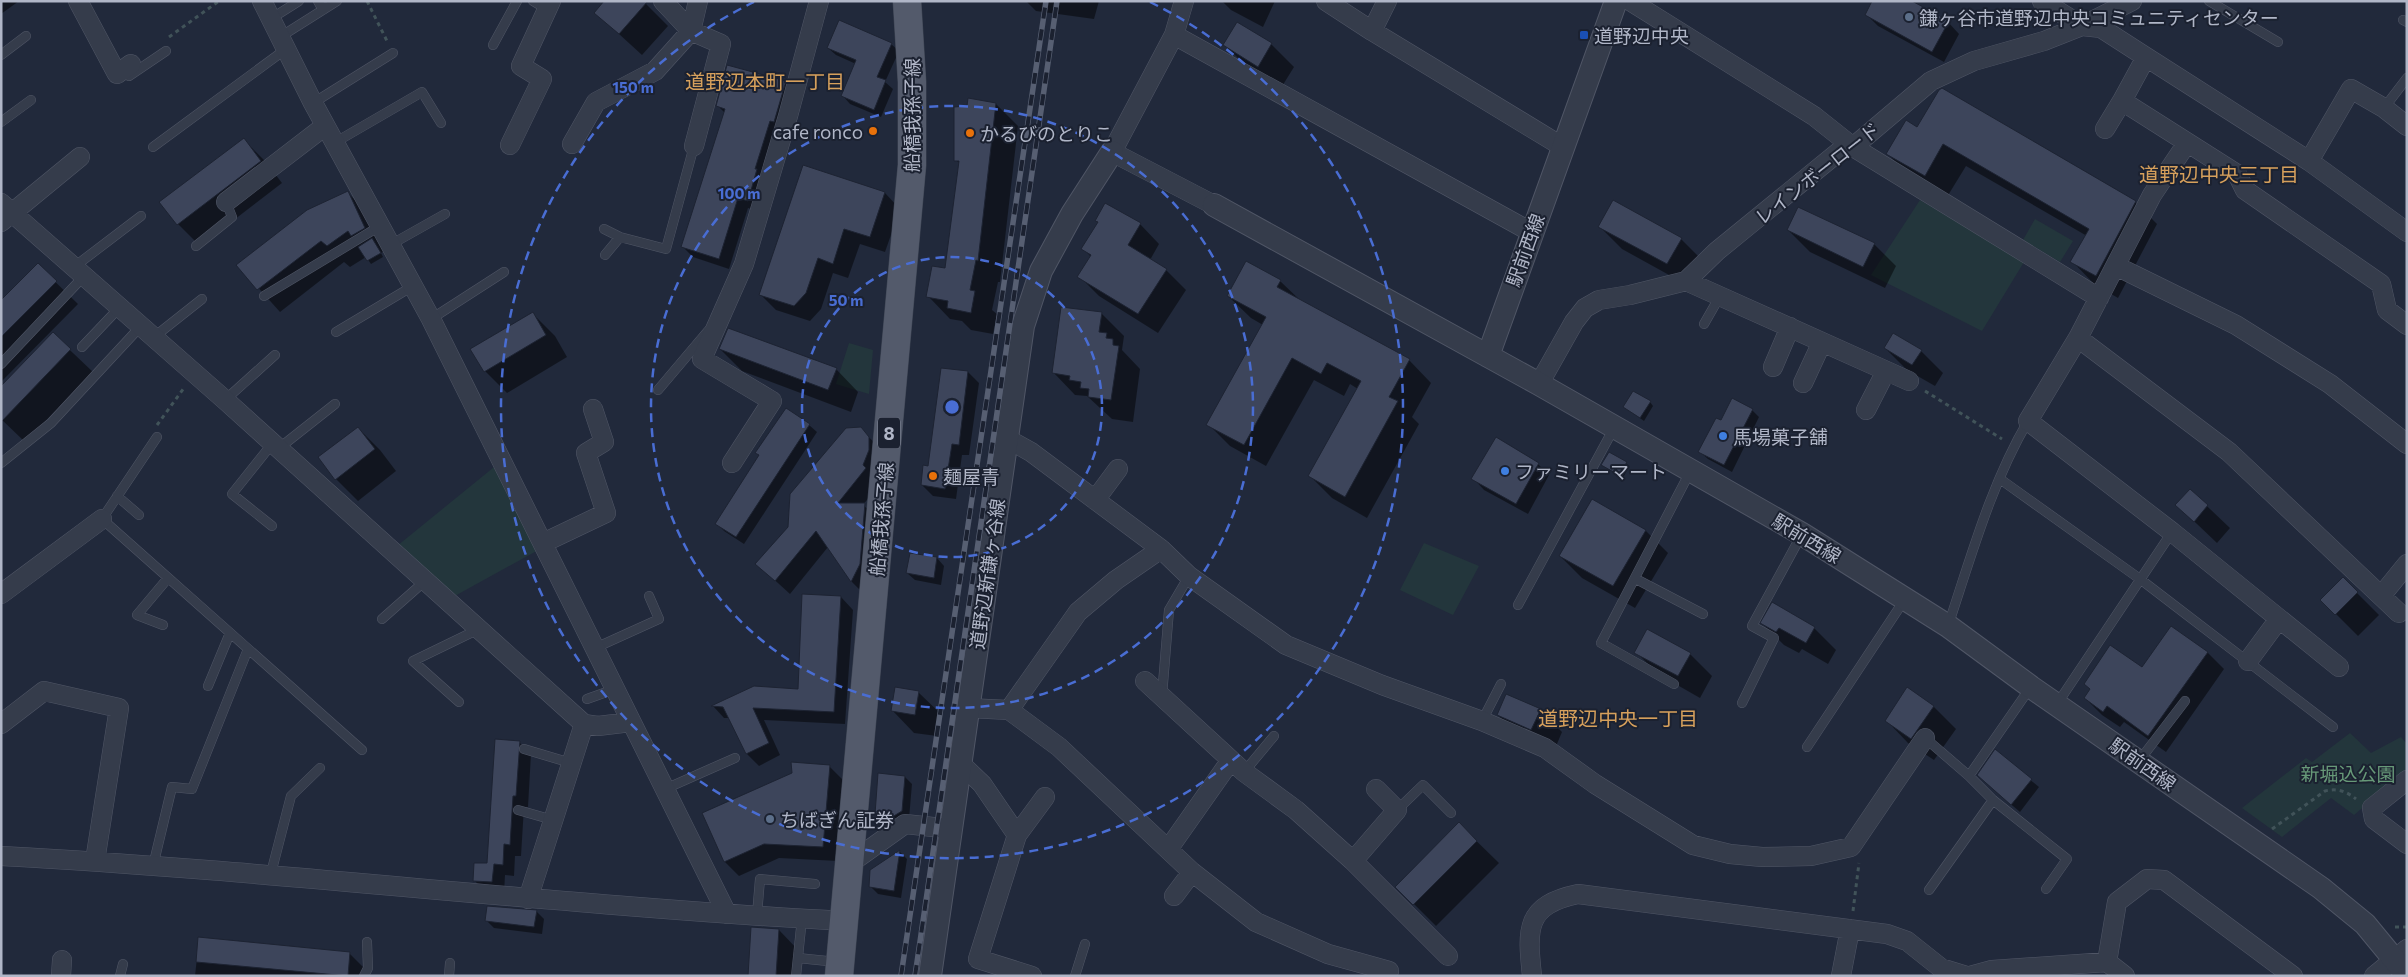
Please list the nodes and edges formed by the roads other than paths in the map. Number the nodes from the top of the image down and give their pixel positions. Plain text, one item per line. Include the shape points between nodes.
1 (78, 1) edge
2 (262, 1) edge
3 (298, 1) edge
4 (318, 1) edge
5 (337, 1) edge
6 (517, 1) edge
7 (663, 1) edge
8 (698, 1) edge
9 (819, 1) edge
10 (907, 1) edge
11 (1184, 1) edge
12 (1326, 1) edge
13 (1387, 1) edge
14 (1616, 1) edge
15 (1630, 1) edge
16 (2042, 1) edge
17 (2132, 1) edge
18 (2209, 1) edge
19 (544, 4) edge
20 (323, 10) junction
21 (280, 13) dead end
22 (2082, 26) junction
23 (691, 31) junction
24 (1372, 31) junction
25 (1174, 34) junction
26 (26, 36) dead end
27 (2278, 42) dead end
28 (283, 43) junction
29 (494, 46) dead end
30 (166, 51) dead end
31 (393, 53) road end
32 (1, 55) edge
33 (2146, 57) junction
34 (131, 71) joint
35 (2407, 78) edge
36 (31, 100) dead end
37 (2122, 101) junction
38 (313, 103) junction
39 (2384, 108) junction
40 (1, 122) edge
41 (441, 123) dead end
42 (325, 126) junction
43 (2407, 126) edge
44 (2105, 129) dead end
45 (334, 143) junction
46 (2187, 143) junction
47 (572, 144) dead end
48 (510, 145) dead end
49 (694, 146) joint
50 (153, 147) dead end
51 (1563, 147) junction
52 (1853, 147) junction
53 (1112, 152) junction
54 (80, 157) dead end
55 (2309, 161) junction
56 (226, 202) joint
57 (1214, 205) joint
58 (4, 212) edge
59 (444, 214) dead end
60 (141, 216) dead end
61 (380, 226) junction
62 (604, 228) dead end
63 (1531, 232) junction
64 (2407, 232) edge
65 (620, 237) junction
66 (390, 245) junction
67 (196, 246) dead end
68 (606, 254) dead end
69 (2116, 266) junction
70 (79, 271) junction
71 (504, 272) dead end
72 (1686, 281) junction
73 (413, 286) junction
74 (264, 296) dead end
75 (1720, 296) junction
76 (2099, 298) junction
77 (202, 299) dead end
78 (120, 307) junction
79 (722, 314) junction
80 (431, 320) junction
81 (1704, 324) dead end
82 (2407, 325) edge
83 (1790, 328) junction
84 (148, 331) junction
85 (336, 332) dead end
86 (2078, 338) junction
87 (1822, 342) junction
88 (82, 348) dead end
89 (275, 355) dead end
90 (1488, 356) junction
91 (1, 364) edge
92 (1773, 368) dead end
93 (1886, 371) junction
94 (1909, 381) road end
95 (1803, 383) dead end
96 (1539, 384) junction
97 (658, 390) dead end
98 (226, 400) junction
99 (335, 404) dead end
100 (593, 409) dead end
101 (1866, 410) dead end
102 (2028, 421) junction
103 (1614, 428) junction
104 (157, 437) road end
105 (1006, 438) junction
106 (2407, 444) edge
107 (275, 447) junction
108 (1, 463) edge
109 (732, 464) dead end
110 (1118, 469) dead end
111 (1692, 470) junction
112 (2000, 479) junction
113 (118, 496) junction
114 (1095, 500) junction
115 (139, 515) dead end
116 (102, 519) junction
117 (272, 526) dead end
118 (2172, 532) junction
119 (1802, 534) junction
120 (543, 543) junction
121 (1161, 549) junction
122 (2407, 564) edge
123 (1189, 576) junction
124 (168, 578) junction
125 (1636, 578) junction
126 (2140, 579) junction
127 (424, 580) junction
128 (1, 594) edge
129 (649, 596) dead end
130 (2381, 596) junction
131 (1905, 598) junction
132 (1518, 605) dead end
133 (2399, 613) dead end
134 (1703, 614) dead end
135 (382, 618) dead end
136 (2279, 619) junction
137 (163, 625) dead end
138 (1948, 626) junction
139 (479, 629) junction
140 (230, 632) junction
141 (595, 648) junction
142 (248, 649) junction
143 (2248, 662) junction
144 (2339, 667) dead end
145 (1145, 681) dead end
146 (1501, 684) dead end
147 (1674, 684) dead end
148 (208, 686) dead end
149 (2031, 686) junction
150 (616, 689) junction
151 (1162, 696) junction
152 (587, 699) dead end
153 (2185, 700) dead end
154 (459, 702) dead end
155 (1742, 703) dead end
156 (2057, 704) junction
157 (968, 708) junction
158 (1009, 710) junction
159 (1482, 721) junction
160 (631, 722) junction
161 (1, 724) edge
162 (584, 724) junction
163 (2333, 726) dead end
164 (1274, 736) dead end
165 (1924, 738) joint
166 (1807, 747) dead end
167 (524, 749) dead end
168 (362, 750) dead end
169 (735, 758) dead end
170 (2139, 761) junction
171 (571, 763) junction
172 (960, 763) junction
173 (1237, 766) junction
174 (320, 768) dead end
175 (1969, 776) junction
176 (2407, 780) edge
177 (665, 788) junction
178 (1376, 789) dead end
179 (1045, 797) dead end
180 (1993, 800) junction
181 (518, 810) dead end
182 (1397, 810) junction
183 (1451, 812) dead end
184 (553, 820) junction
185 (952, 829) junction
186 (1017, 835) junction
187 (2407, 844) edge
188 (1169, 848) junction
189 (1, 856) edge
190 (95, 861) junction
191 (1353, 861) junction
192 (849, 864) junction
193 (154, 866) junction
194 (1192, 872) junction
195 (270, 877) junction
196 (815, 884) dead end
197 (2046, 889) dead end
198 (1929, 890) dead end
199 (1174, 896) dead end
200 (528, 899) junction
201 (728, 914) junction
202 (757, 915) junction
203 (802, 918) junction
204 (844, 921) junction
205 (1850, 929) junction
206 (367, 942) dead end
207 (1085, 944) dead end
208 (1448, 956) dead end
209 (798, 958) junction
210 (2403, 961) edge
211 (2107, 962) junction
212 (450, 963) dead end
213 (124, 964) dead end
214 (839, 969) edge
215 (1390, 970) dead end
216 (120, 976) edge
217 (364, 976) edge
218 (449, 976) edge
219 (796, 976) edge
220 (930, 976) edge
221 (1032, 976) edge
222 (1075, 976) edge
223 (1532, 976) edge
224 (1840, 976) edge
225 (1969, 976) edge
226 (2125, 976) edge
227 (2293, 976) edge
228 (2374, 976) edge

1 - 34 street via 117,74
2 - 28 street
3 - 21 lane
4 - 20 lane
5 - 20 lane
6 - 29 lane
7 - 23 street
8 - 23 street
9 - 79 street via 744,264
10 - 192 main road, 船橋我孫子線 / 8 via 912,82 912,165
11 - 25 street, 道野辺新鎌ヶ谷線
12 - 24 street
13 - 24 street
14 - 51 street, 駅前西線
15 - 52 street via 1814,116
16 - 22 street
17 - 22 street, レインボーロード
18 - 27 lane
19 - 48 street via 521,66 542,79
20 - 28 lane
22 - 33 street via 2101,28
22 - 52 street, レインボーロード via 2044,41 1974,61 1931,81
23 - 47 street via 655,71 596,102
23 - 49 street via 721,44
24 - 51 street
25 - 53 street, 道野辺新鎌ヶ谷線
25 - 63 street
26 - 32 lane
28 - 38 street
28 - 50 lane
30 - 34 lane
31 - 38 lane
33 - 37 street
33 - 55 street
35 - 39 lane
36 - 40 lane
37 - 44 street
37 - 46 street
38 - 42 street
39 - 43 street
39 - 55 street via 2351,88
41 - 45 lane via 422,92
42 - 45 street
42 - 56 street
45 - 61 street
46 - 69 street via 2152,195
46 - 82 street via 2237,174 2245,190 2381,284 2387,310
49 - 65 lane via 666,249
51 - 63 street, 駅前西線
52 - 72 street, レインボーロード via 1841,150 1829,159 1717,251
52 - 76 street
53 - 57 street
53 - 105 street, 道野辺新鎌ヶ谷線 via 1072,214 1041,271 1023,326
54 - 58 street
55 - 64 street
56 - 67 lane via 232,217
57 - 90 street
58 - 70 street
59 - 66 lane
60 - 70 lane
61 - 66 street
61 - 74 lane
62 - 65 lane
63 - 90 street, 駅前西線
65 - 68 lane
66 - 73 street
69 - 76 street
69 - 106 street via 2236,325 2330,384
70 - 78 street
70 - 91 lane
71 - 80 lane
72 - 75 street
72 - 96 street via 1600,300 1585,308
73 - 80 street
73 - 85 lane
75 - 81 lane
75 - 83 street
76 - 86 street
77 - 84 lane
78 - 84 street
78 - 88 lane
79 - 97 lane
79 - 109 street via 702,359 772,401
80 - 120 street
83 - 87 street
83 - 92 street
84 - 98 street
84 - 108 lane via 51,423
86 - 102 street
86 - 130 street via 2229,452
87 - 93 street
87 - 95 street
89 - 98 lane
90 - 96 street, 駅前西線
93 - 94 street
93 - 101 street
96 - 103 street, 駅前西線
98 - 107 street
99 - 107 lane
100 - 120 street via 604,442 586,453 606,513
102 - 112 lane via 2013,446
102 - 118 street
103 - 111 street, 駅前西線
103 - 132 lane
104 - 113 lane
105 - 114 street via 1031,452
105 - 157 street, 道野辺新鎌ヶ谷線
107 - 117 lane via 232,494
107 - 127 street
110 - 114 street
111 - 119 street, 駅前西線
111 - 125 lane
112 - 126 lane
112 - 138 lane
113 - 115 lane
113 - 116 lane
114 - 121 street
116 - 124 lane
116 - 128 street
118 - 126 lane
118 - 136 street
119 - 131 street, 駅前西線
119 - 155 lane via 1752,626 1774,638
120 - 141 street
121 - 123 street
121 - 158 street via 1116,580 1078,612
122 - 130 street
123 - 151 lane via 1169,610
123 - 159 street via 1286,645 1382,685
124 - 137 lane via 137,615
124 - 140 lane
125 - 134 lane
125 - 147 lane via 1601,643
126 - 143 lane
126 - 156 lane
127 - 135 lane
127 - 139 street
129 - 141 lane via 659,619
130 - 133 street
131 - 138 street, 駅前西線
131 - 166 lane
136 - 143 street
136 - 144 street
138 - 149 street, 駅前西線
139 - 154 lane via 413,661
139 - 162 street
140 - 142 lane
140 - 148 lane
141 - 150 street
142 - 168 lane
142 - 193 lane via 192,789 172,787
143 - 163 lane
145 - 151 street
146 - 159 lane
149 - 156 street, 駅前西線
149 - 175 lane
150 - 152 lane
150 - 160 street
151 - 173 street
153 - 170 lane
156 - 170 street, 駅前西線
157 - 158 street
157 - 172 street, 道野辺新鎌ヶ谷線
158 - 188 street via 1059,747
159 - 165 street via 1545,748 1693,845 1730,854 1762,857 1811,856 1851,847
160 - 162 street via 598,726
160 - 177 street
161 - 190 street via 44,691 119,708
162 - 171 street
164 - 173 lane
165 - 175 lane
167 - 171 lane
169 - 177 lane
170 - 210 street, 駅前西線 via 2321,888
171 - 184 street
172 - 185 street, 道野辺新鎌ヶ谷線
172 - 186 street via 982,784
173 - 188 street
173 - 191 street via 1296,810
174 - 195 lane via 291,796
175 - 180 lane
176 - 187 street via 2372,808 2374,819
177 - 201 street
178 - 182 street
179 - 186 street
180 - 197 lane via 2067,859
180 - 198 lane
181 - 184 lane
182 - 183 lane via 1422,785
182 - 191 street
184 - 200 street
185 - 192 street via 905,824
185 - 220 street, 道野辺新鎌ヶ谷線
186 - 221 street via 978,959
188 - 194 street
189 - 190 street
190 - 193 street
191 - 208 street
192 - 204 main road, 船橋我孫子線 / 8
193 - 195 street
194 - 199 street
194 - 215 street via 1256,922 1328,954
195 - 200 street
196 - 202 lane via 760,879
200 - 201 street
201 - 202 street
202 - 203 street
203 - 204 street
203 - 209 lane
204 - 214 main road, 船橋我孫子線 / 8
205 - 223 street via 1578,894 1557,898 1541,908 1534,920 1528,940
205 - 224 street
205 - 225 street via 1887,934 1907,941 1941,968
206 - 217 lane via 368,968
207 - 222 lane
209 - 214 lane
209 - 219 lane
210 - 228 street
211 - 225 street via 1992,970
211 - 226 street
211 - 227 street via 2117,902 2147,879 2164,880
212 - 218 lane
213 - 216 lane

